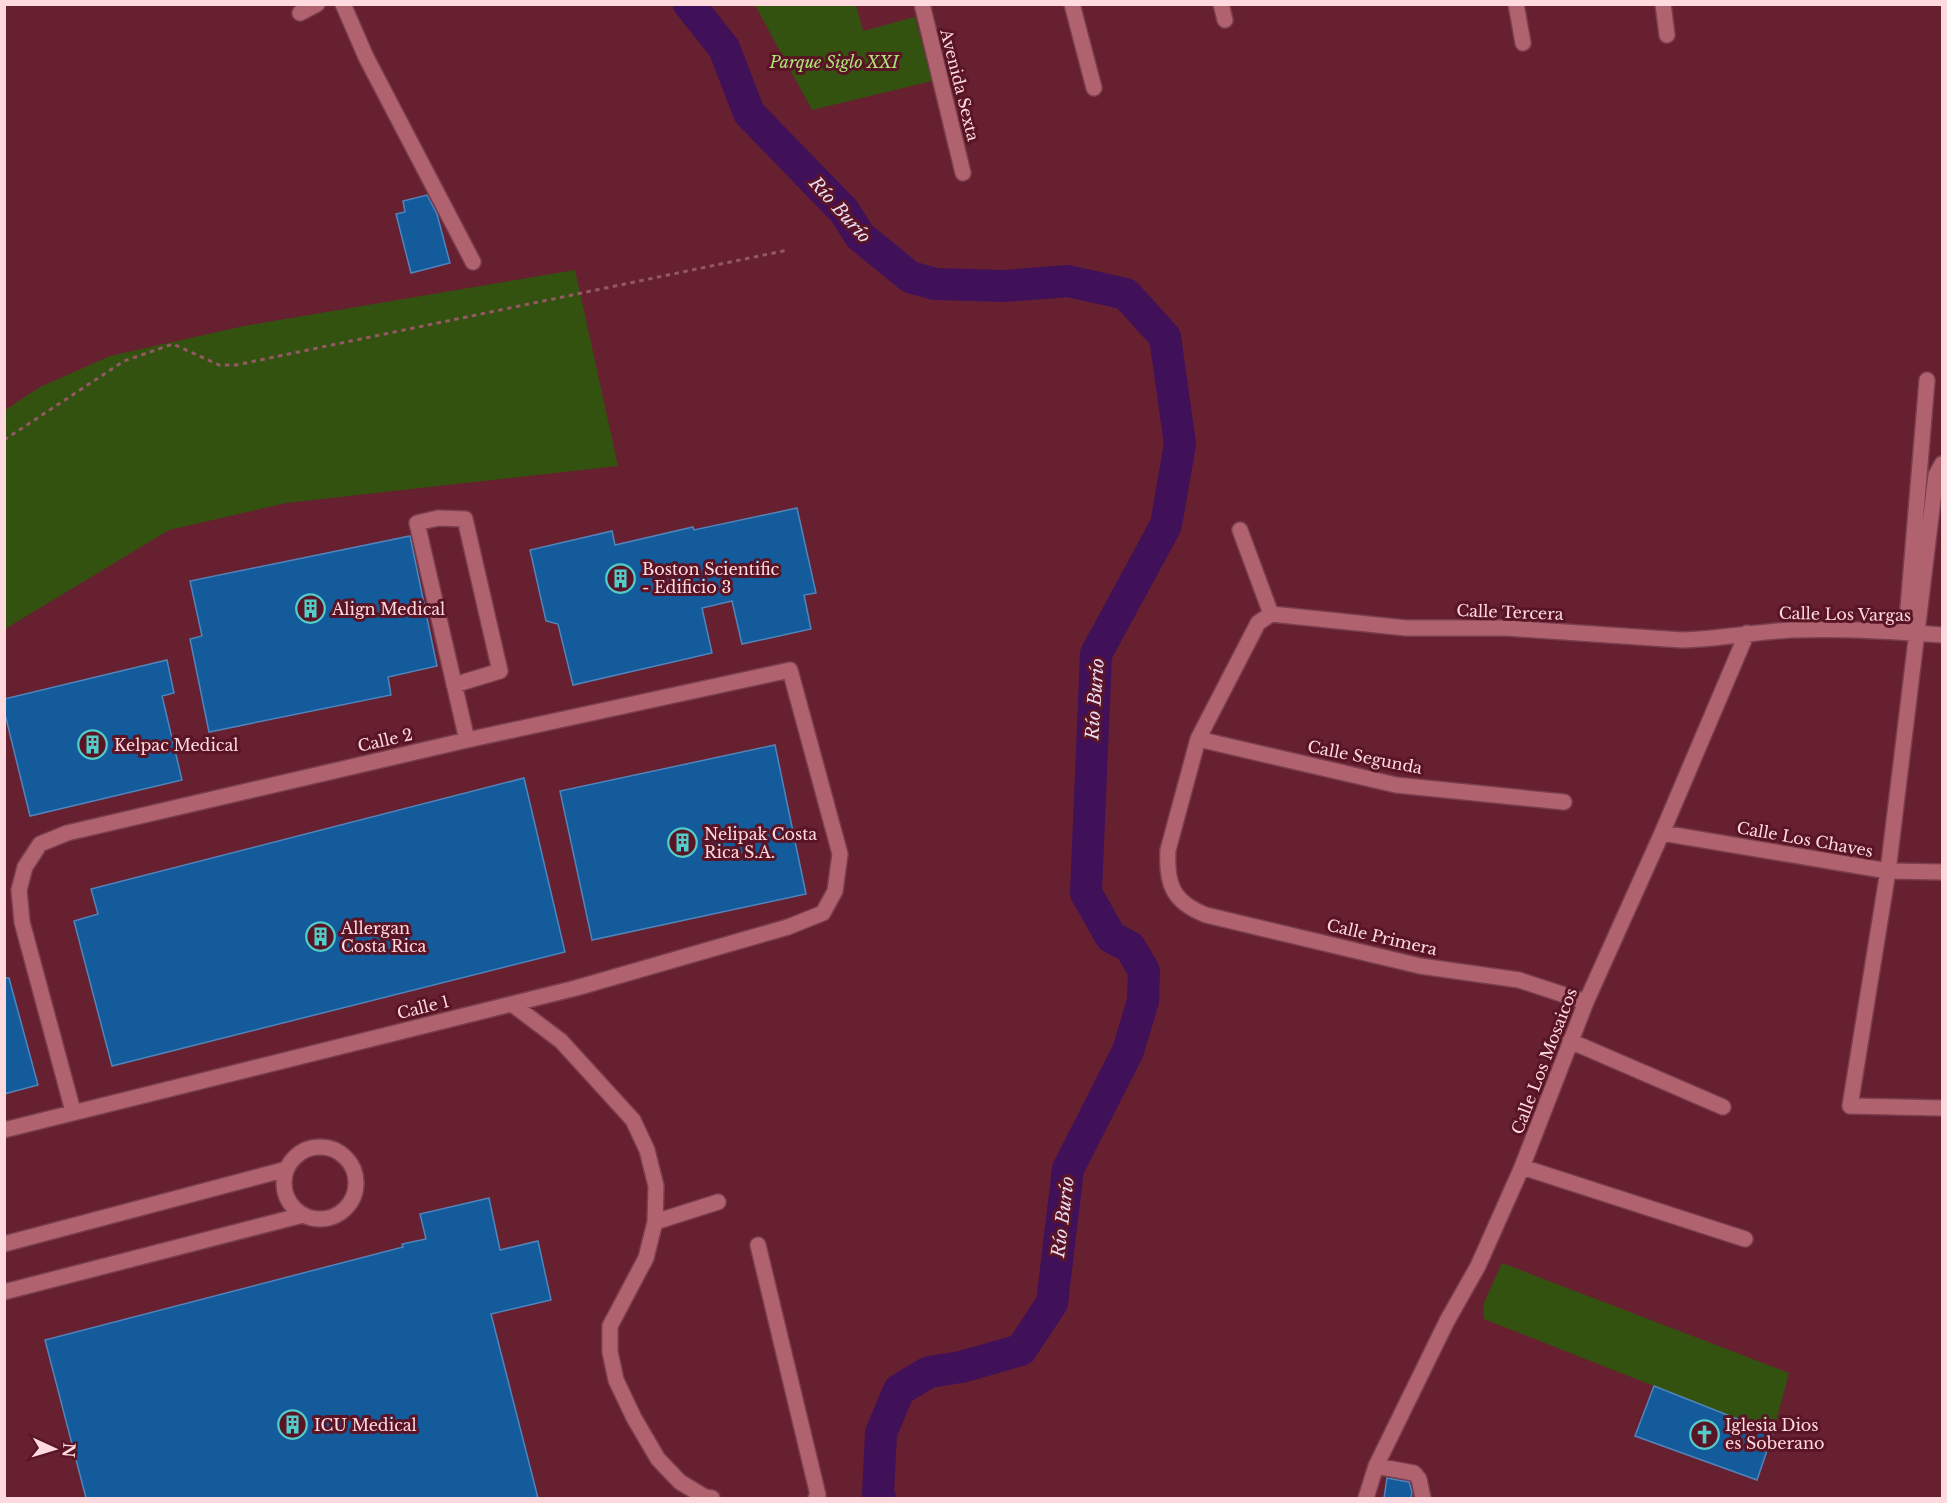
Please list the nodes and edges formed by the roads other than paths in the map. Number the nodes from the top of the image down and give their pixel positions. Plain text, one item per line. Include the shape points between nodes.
1 (317, 4) edge
2 (343, 4) edge
3 (922, 4) edge
4 (1072, 4) edge
5 (1221, 4) edge
6 (1516, 4) edge
7 (1663, 4) edge
8 (300, 13) dead end
9 (1225, 20) dead end
10 (1667, 35) dead end
11 (1523, 43) dead end
12 (1094, 88) dead end
13 (963, 173) dead end
14 (472, 262) dead end
15 (1927, 380) dead end
16 (1942, 464) edge
17 (1240, 530) dead end
18 (1271, 614) junction
19 (1911, 632) junction
20 (1747, 633) junction
21 (1942, 635) edge
22 (454, 685) junction
23 (1198, 739) junction
24 (467, 740) junction
25 (1564, 802) dead end
26 (1662, 833) junction
27 (1888, 871) junction
28 (1942, 872) edge
29 (835, 891) joint
30 (1586, 1002) junction
31 (512, 1004) junction
32 (1570, 1041) junction
33 (1723, 1107) dead end
34 (1942, 1108) edge
35 (73, 1111) junction
36 (4, 1130) edge
37 (1522, 1167) junction
38 (287, 1169) junction
39 (717, 1202) dead end
40 (303, 1215) junction
41 (655, 1222) junction
42 (1745, 1239) dead end
43 (4, 1244) edge
44 (758, 1245) dead end
45 (4, 1292) edge
46 (1376, 1466) junction
47 (712, 1498) edge
48 (816, 1498) edge
49 (1366, 1498) edge
50 (1423, 1498) edge

1 - 8 street
2 - 14 street via 366,57
3 - 13 street, Avenida Sexta
4 - 12 street
5 - 9 street
6 - 11 street
7 - 10 street
15 - 19 street
16 - 19 street via 1936,475
17 - 18 street
18 - 20 street, Calle Tercera via 1406,628 1506,628 1682,640
18 - 23 street via 1258,623
19 - 20 street, Calle Los Vargas
19 - 21 street, Calle Los Vargas
19 - 27 street
20 - 26 street, Calle Los Mosaicos
22 - 22 street via 417,523 438,518 465,519 500,671
22 - 24 street
23 - 25 street, Calle Segunda via 1396,784
23 - 30 street, Calle Primera via 1168,850 1170,880 1182,903 1206,915 1420,966 1519,981
24 - 29 street, Calle 2 via 790,670 840,854
24 - 35 street, Calle 2 via 67,833 40,844 25,867 19,890 22,922
26 - 27 street, Calle Los Chaves
26 - 30 street, Calle Los Mosaicos
27 - 28 street, Calle Los Chaves
27 - 34 street via 1850,1106
29 - 31 street, Calle 1 via 823,913 788,927
30 - 32 street, Calle Los Mosaicos
31 - 35 street, Calle 1
31 - 41 street via 561,1041 633,1120 647,1150 656,1186
32 - 33 street
32 - 37 street, Calle Los Mosaicos
35 - 36 street, Calle 1
37 - 42 street
37 - 46 street, Calle Los Mosaicos via 1479,1266 1447,1321
38 - 40 street via 285,1192 291,1205
38 - 40 street via 302,1152 323,1147 344,1156 356,1175 354,1197 345,1210 325,1219
38 - 43 street
39 - 41 street
40 - 45 street
41 - 47 street via 645,1258 610,1326 610,1352 616,1380 658,1459 680,1482
44 - 48 street
46 - 49 street, Calle Los Mosaicos
46 - 50 street via 1414,1473

